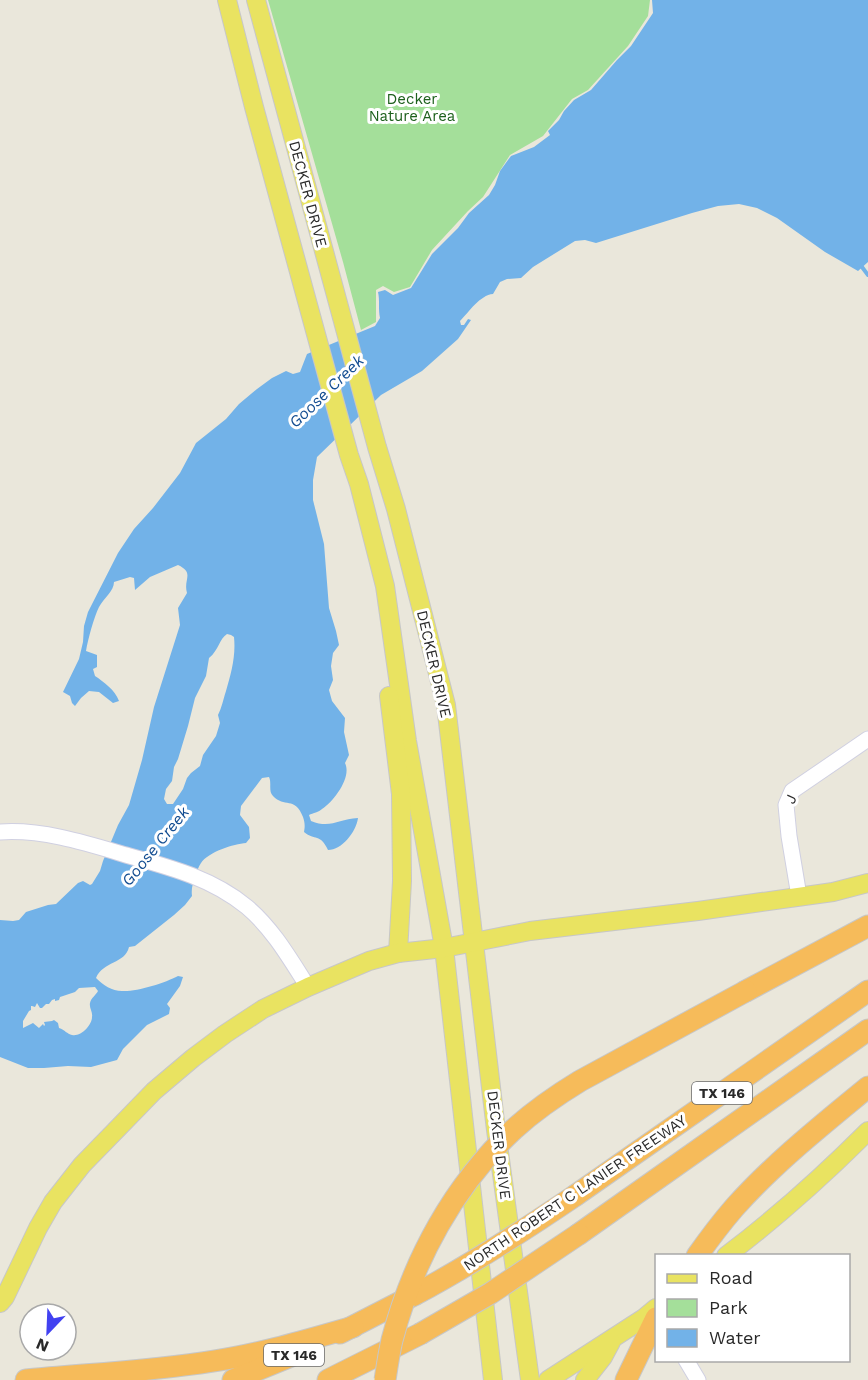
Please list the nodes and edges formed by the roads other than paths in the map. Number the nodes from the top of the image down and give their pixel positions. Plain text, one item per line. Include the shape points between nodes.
1 (227, 0) edge
2 (256, 0) edge
3 (385, 586) junction
4 (868, 739) edge
5 (0, 832) edge
6 (868, 883) edge
7 (799, 896) junction
8 (868, 926) edge
9 (474, 942) junction
10 (444, 948) junction
11 (398, 953) junction
12 (308, 987) junction
13 (868, 992) edge
14 (868, 1030) edge
15 (868, 1087) edge
16 (868, 1131) edge
17 (699, 1254) edge
18 (729, 1254) edge
19 (0, 1303) edge
20 (655, 1314) edge
21 (655, 1315) edge
22 (353, 1327) junction
23 (613, 1338) junction
24 (687, 1362) edge
25 (26, 1380) edge
26 (233, 1380) edge
27 (328, 1380) edge
28 (385, 1380) edge
29 (493, 1380) edge
30 (530, 1380) edge
31 (548, 1380) edge
32 (585, 1380) edge
33 (626, 1380) edge
34 (698, 1380) edge

1 - 3 main road, DECKER DRIVE
2 - 9 main road, DECKER DRIVE via 446,705
3 - 10 main road, DECKER DRIVE via 407,741
3 - 11 main road via 385,667 401,794
4 - 7 street, J via 792,791 786,805
5 - 12 street via 82,842 183,872 216,886 249,908 267,927
6 - 7 main road
7 - 9 main road via 530,931
8 - 28 highway, bridge via 580,1081 514,1130 456,1196 426,1248 399,1316
9 - 10 main road
9 - 30 main road, DECKER DRIVE
10 - 11 main road
10 - 29 main road, DECKER DRIVE
11 - 12 main road
12 - 19 main road via 263,1009 225,1034 154,1091 82,1165 53,1202
13 - 22 highway, NORTH ROBERT C LANIER FREEWAY / TX 146, bridge via 522,1232 457,1273
14 - 27 highway, TX 146, bridge via 491,1293
15 - 17 highway via 793,1150 734,1207
16 - 18 main road
20 - 23 main road
21 - 33 highway
22 - 25 highway via 217,1361
22 - 26 highway, NORTH ROBERT C LANIER FREEWAY / TX 146
23 - 31 main road
23 - 32 main road
24 - 34 street

